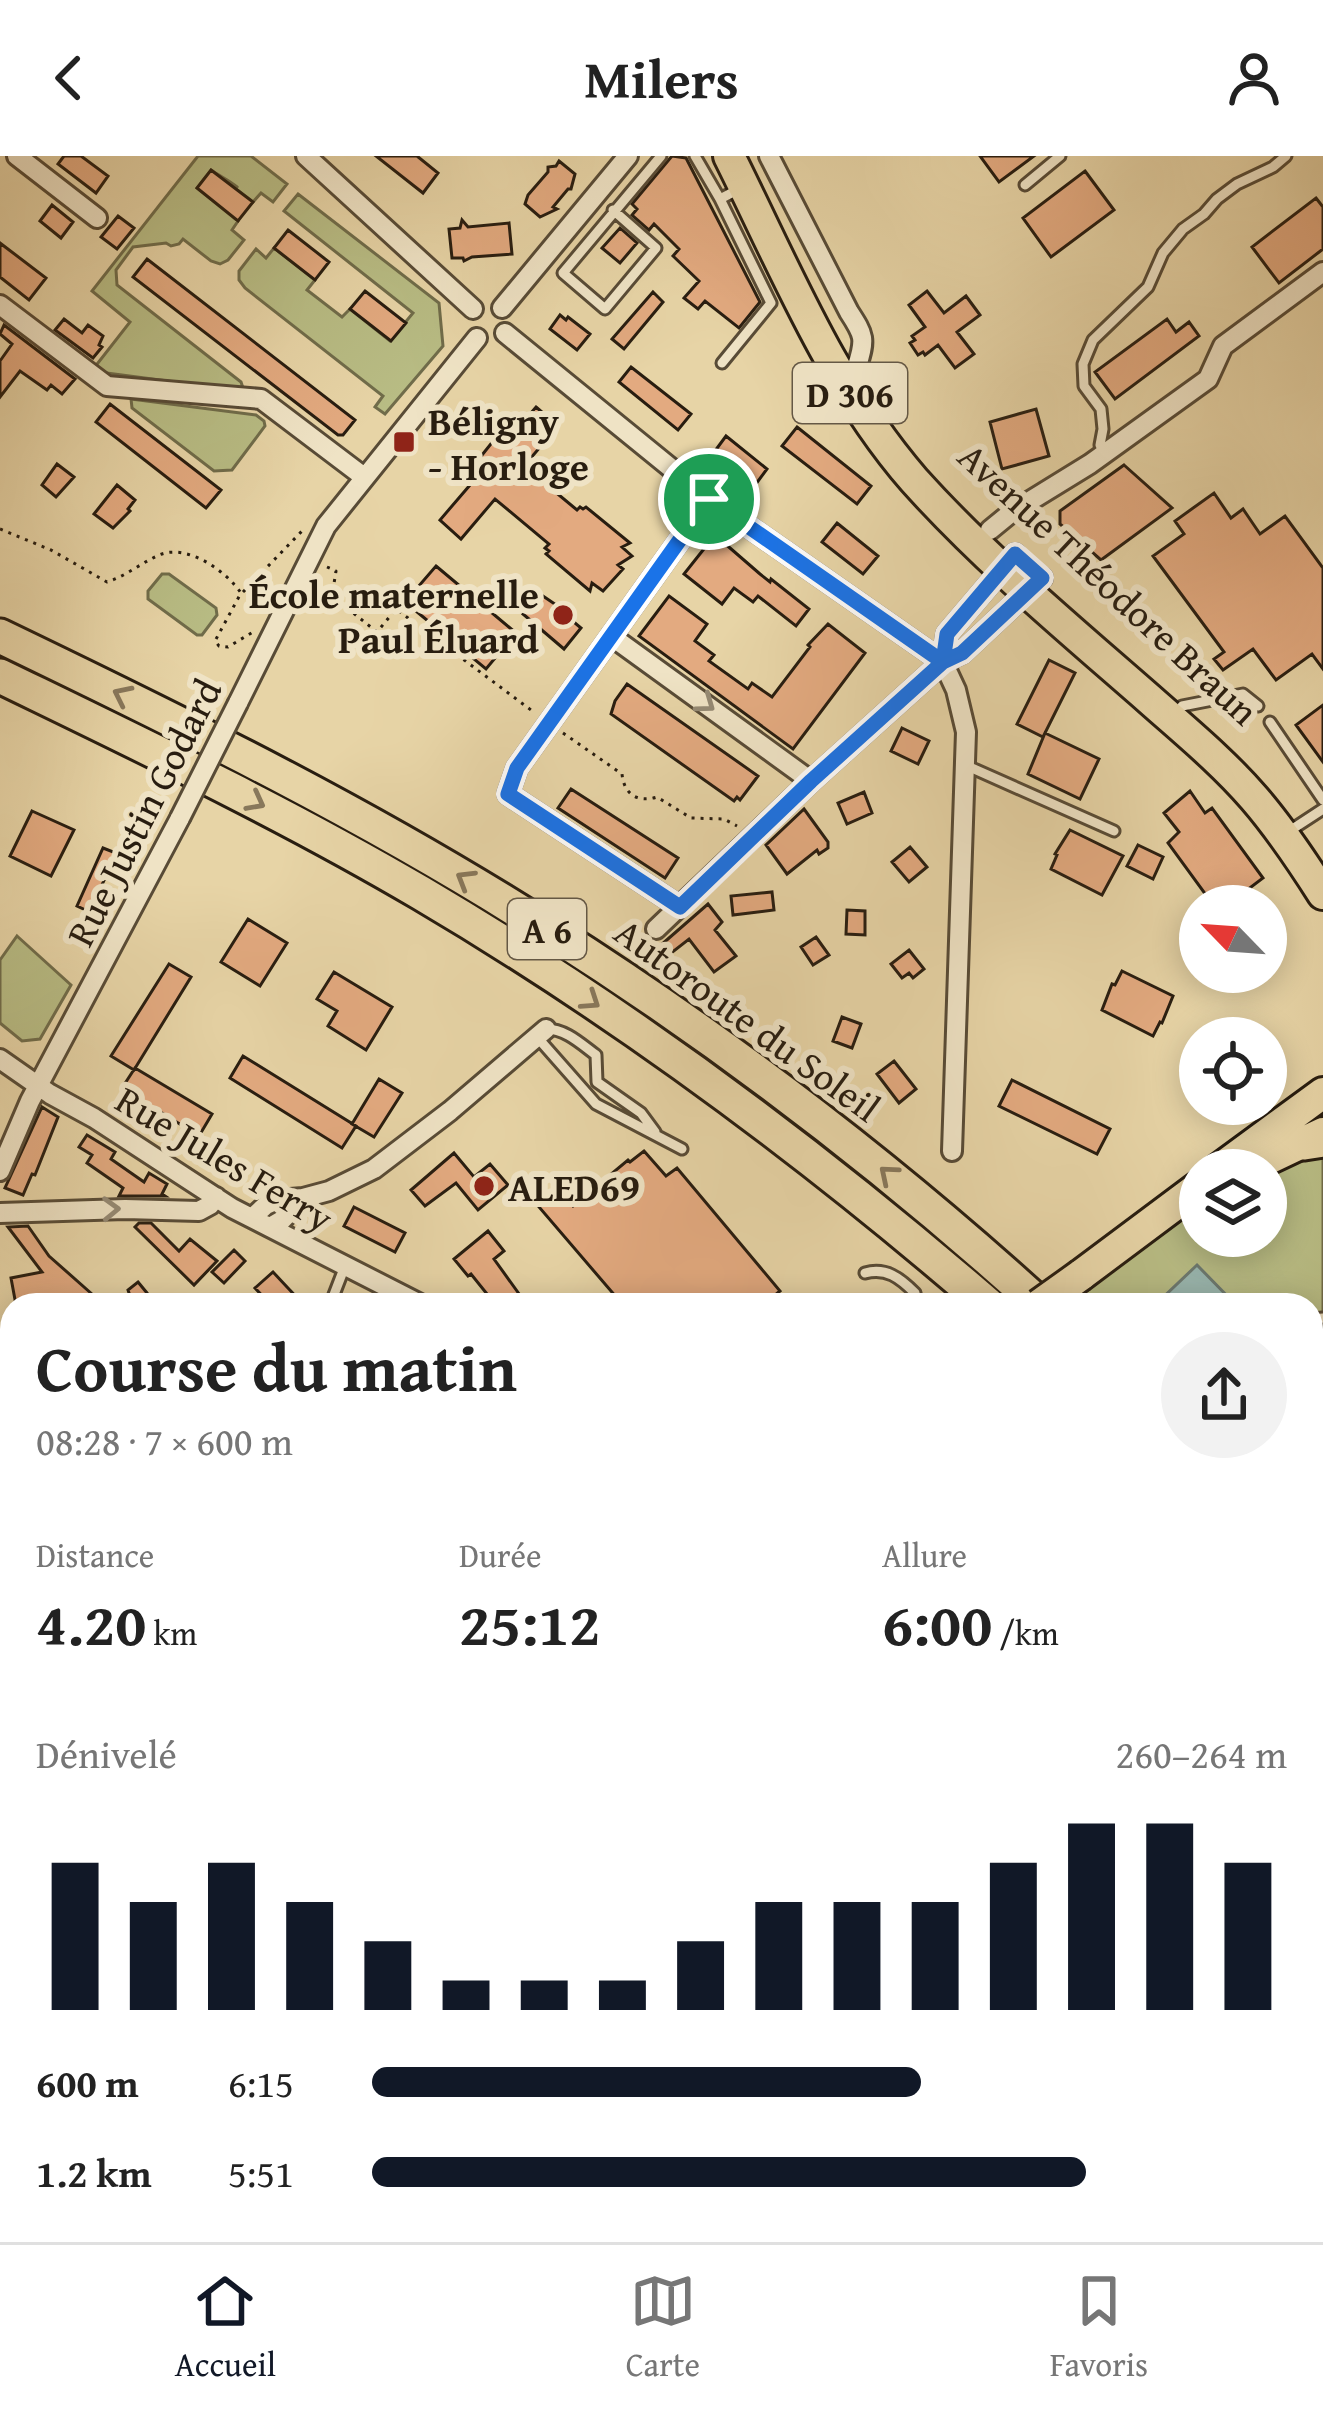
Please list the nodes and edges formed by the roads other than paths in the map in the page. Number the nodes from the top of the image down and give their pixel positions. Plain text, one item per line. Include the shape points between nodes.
1 (17, 156) edge
2 (306, 156) edge
3 (628, 156) edge
4 (662, 156) edge
5 (695, 156) edge
6 (728, 156) edge
7 (769, 156) edge
8 (1060, 156) edge
9 (1286, 156) edge
10 (737, 181) edge
11 (1025, 185) dead end
12 (613, 210) junction
13 (98, 218) dead end
14 (1323, 272) edge
15 (0, 305) edge
16 (502, 308) junction
17 (473, 309) junction
18 (505, 333) junction
19 (477, 338) junction
20 (722, 363) dead end
21 (857, 366) junction
22 (1104, 454) junction
23 (364, 477) junction
24 (709, 499) junction
25 (990, 530) junction
26 (1009, 562) junction
27 (1034, 584) junction
28 (0, 636) edge
29 (611, 636) junction
30 (943, 662) junction
31 (0, 676) edge
32 (1182, 706) junction
33 (1258, 706) dead end
34 (1270, 722) dead end
35 (965, 765) junction
36 (811, 781) junction
37 (1323, 804) edge
38 (1294, 828) junction
39 (1114, 831) dead end
40 (1323, 872) edge
41 (1323, 894) edge
42 (680, 907) junction
43 (656, 929) dead end
44 (542, 1033) junction
45 (0, 1059) edge
46 (38, 1086) junction
47 (1323, 1093) edge
48 (658, 1137) junction
49 (1317, 1139) edge
50 (682, 1149) dead end
51 (1247, 1149) edge
52 (952, 1151) dead end
53 (1287, 1152) edge
54 (0, 1171) edge
55 (216, 1198) junction
56 (1179, 1203) edge
57 (0, 1213) edge
58 (261, 1223) junction
59 (345, 1266) junction
60 (865, 1273) dead end
61 (335, 1293) edge
62 (398, 1293) edge
63 (916, 1293) edge
64 (974, 1293) edge
65 (1029, 1293) edge
66 (1058, 1293) edge

1 - 13 street
2 - 17 street
3 - 16 street
4 - 12 lane
5 - 10 lane
6 - 10 main road, Avenue Théodore Braun / D 306
7 - 21 street via 863,334
8 - 11 lane
9 - 22 lane via 1184,229 1148,287 1093,340 1084,386 1101,409
10 - 20 lane via 771,303
10 - 21 main road, Avenue Théodore Braun / D 306
10 - 26 main road, Avenue Théodore Braun / D 306 via 877,434 915,480
12 - 12 lane via 562,273 605,309 656,248
14 - 22 street via 1223,346 1208,379
15 - 23 street via 106,386 261,399
16 - 17 street via 484,302
16 - 18 street
17 - 19 street via 469,328
18 - 19 street via 489,342
18 - 24 street
19 - 23 street, Rue Justin Godard
21 - 25 main road, Avenue Théodore Braun / D 306 via 923,461
22 - 25 street
23 - 46 street, Rue Justin Godard, bridge via 326,526
24 - 29 street
24 - 30 street
25 - 26 main road, Avenue Théodore Braun / D 306
26 - 27 main road, Avenue Théodore Braun / D 306
26 - 30 street via 947,634
27 - 30 street
27 - 32 main road, Avenue Théodore Braun / D 306
27 - 41 main road, Avenue Théodore Braun / D 306 via 1251,794
65 -> 28 highway, Autoroute du Soleil / A 6 via 851,1143 528,916 252,759
29 -> 36 street
29 - 42 street via 517,768 508,794
30 - 35 street via 967,732
30 - 36 street
31 -> 64 highway, Autoroute du Soleil / A 6 via 306,829 529,959 742,1107
32 - 33 lane via 1243,694
32 - 38 main road, Avenue Théodore Braun / D 306 via 1234,753
34 - 37 lane
35 - 39 lane
35 - 52 street
36 - 42 street
37 - 38 lane
38 - 40 main road, Avenue Théodore Braun / D 306
42 - 43 street
44 - 48 lane via 596,1104
44 - 48 lane via 554,1029 596,1055 597,1082 641,1113
44 - 58 street via 387,1160 348,1183 266,1205
45 - 46 street, Rue Jules Ferry
46 - 54 street, Rue Justin Godard
46 - 55 street, Rue Jules Ferry
47 - 51 main road
48 - 50 lane
49 - 53 main road
57 -> 55 street via 199,1211
55 - 58 street, Rue Jules Ferry
56 - 66 main road, bridge
58 - 59 street, Rue Jules Ferry
59 - 61 lane
59 - 62 street, Rue Jules Ferry
60 - 63 lane via 892,1274

